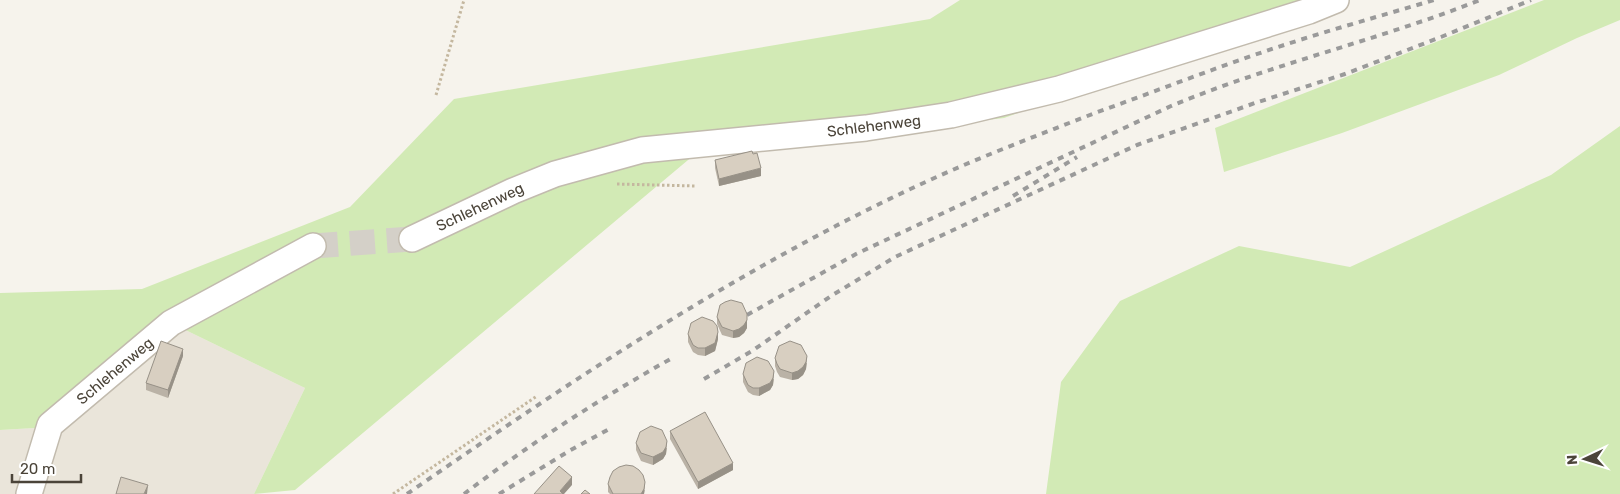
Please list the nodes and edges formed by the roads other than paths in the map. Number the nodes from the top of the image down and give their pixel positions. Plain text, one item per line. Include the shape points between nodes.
1 (1336, 0) edge
2 (412, 239) tunnel mouth
3 (312, 246) tunnel mouth
4 (28, 494) edge

1 - 2 street, Schlehenweg via 1309,12 1059,89 951,115 866,128 642,150 555,174
3 - 4 street, Schlehenweg via 171,323 50,426

